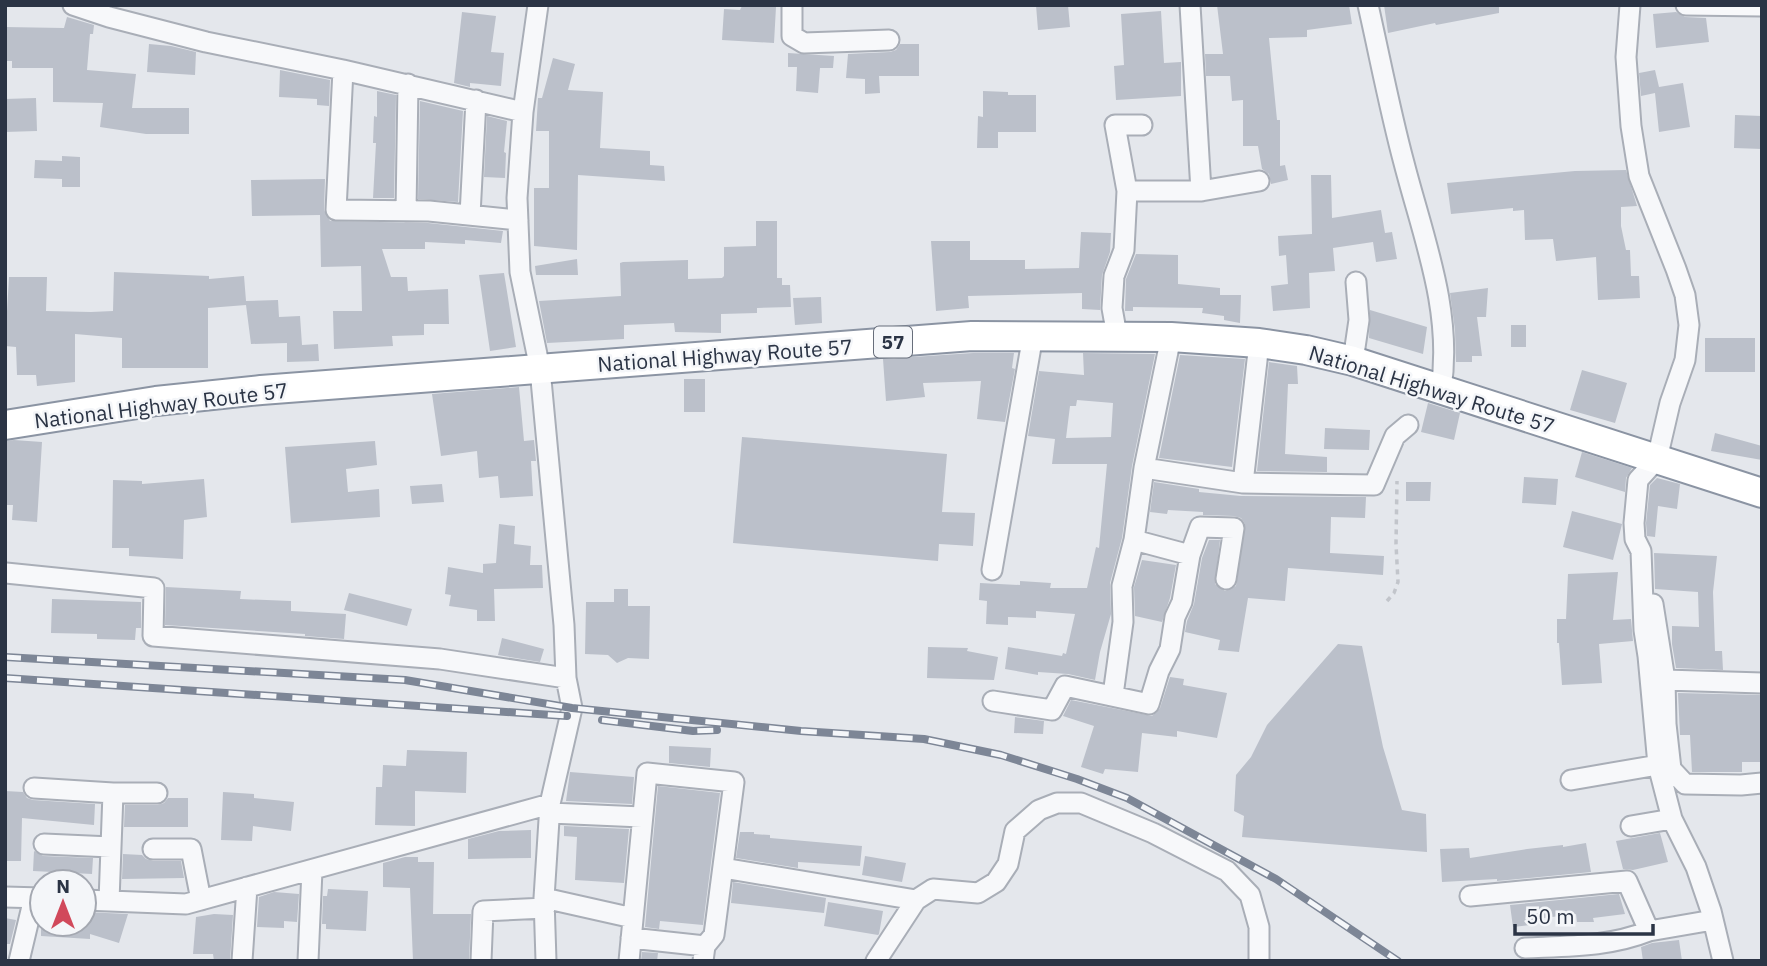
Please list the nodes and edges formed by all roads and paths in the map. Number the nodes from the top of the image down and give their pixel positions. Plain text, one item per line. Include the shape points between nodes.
1 (73, 5) edge
2 (538, 5) edge
3 (792, 5) edge
4 (1190, 5) edge
5 (1368, 5) edge
6 (1630, 5) edge
7 (1686, 5) edge
8 (1762, 6) edge
9 (889, 40) dead end
10 (343, 70) junction
11 (408, 84) junction
12 (476, 100) junction
13 (523, 111) junction
14 (1142, 125) dead end
15 (1259, 181) dead end
16 (1127, 191) junction
17 (1201, 191) junction
18 (406, 211) junction
19 (470, 215) junction
20 (518, 220) junction
21 (1356, 282) dead end
22 (1033, 335) junction
23 (1117, 336) junction
24 (1171, 337) junction
25 (1259, 343) junction
26 (1353, 361) junction
27 (540, 369) junction
28 (1441, 389) junction
29 (5, 425) edge
30 (1408, 425) dead end
31 (1657, 459) junction
32 (1144, 468) junction
33 (1397, 469) dead end
34 (1243, 483) junction
35 (1762, 493) edge
36 (1134, 540) junction
37 (1641, 551) junction
38 (1190, 555) junction
39 (5, 563) edge
40 (992, 570) dead end
41 (6, 573) edge
42 (1226, 579) dead end
43 (1387, 601) dead end
44 (566, 678) junction
45 (1665, 680) junction
46 (1762, 683) edge
47 (1113, 695) junction
48 (993, 701) dead end
49 (1658, 765) junction
50 (1571, 780) dead end
51 (1762, 783) edge
52 (34, 788) dead end
53 (113, 793) junction
54 (157, 793) dead end
55 (550, 808) junction
56 (642, 817) junction
57 (1672, 819) junction
58 (1631, 826) dead end
59 (44, 844) dead end
60 (111, 847) junction
61 (153, 849) dead end
62 (723, 867) junction
63 (312, 870) junction
64 (247, 887) junction
65 (1470, 896) dead end
66 (5, 897) edge
67 (28, 898) edge
68 (201, 900) junction
69 (916, 900) junction
70 (98, 901) edge
71 (109, 901) junction
72 (544, 903) junction
73 (1713, 920) junction
74 (632, 928) junction
75 (28, 931) edge
76 (1649, 931) junction
77 (1525, 948) dead end
78 (704, 953) edge
79 (19, 961) edge
80 (242, 961) edge
81 (308, 961) edge
82 (481, 961) edge
83 (546, 961) edge
84 (629, 961) edge
85 (876, 961) edge
86 (1259, 961) edge
87 (1723, 961) edge

1 - 10 street via 206,42
2 - 13 street
3 - 9 street via 792,36 804,43
4 - 17 street
5 - 28 street via 1436,282 1445,338
6 - 31 street via 1626,57 1639,176 1685,295 1689,325 1685,360
7 - 8 street
10 - 11 street
10 - 18 street via 336,210
11 - 12 street
11 - 18 street
12 - 13 street
12 - 19 street
13 - 20 street
14 - 16 street via 1115,125
15 - 17 street
16 - 17 street
16 - 23 street via 1124,250 1114,276 1112,308
18 - 19 street
19 - 20 street
20 - 27 street via 520,272
21 - 26 street via 1359,320
22 - 23 highway, National Highway Route 57 / 57
22 - 27 highway, National Highway Route 57 / 57
22 - 40 street
23 - 24 highway, National Highway Route 57 / 57
24 - 25 highway, National Highway Route 57 / 57
24 - 32 street
25 - 26 highway, National Highway Route 57 / 57
25 - 34 street
26 - 28 highway, National Highway Route 57 / 57
27 - 29 highway, National Highway Route 57 / 57 via 169,399
27 - 44 street
28 - 31 highway, National Highway Route 57 / 57
30 - 34 street via 1395,436 1374,485
31 - 35 highway, National Highway Route 57 / 57
31 - 37 street via 1638,480 1634,523
32 - 34 street
32 - 36 street
33 - 43 path via 1398,582
36 - 38 street
36 - 47 street via 1122,586 1123,622
37 - 45 street
37 - 49 street
38 - 42 street via 1200,527 1234,528
38 - 47 street via 1170,649 1149,704
39 - 41 street
41 - 44 street via 154,588 153,636 440,659
44 - 55 street via 572,708
45 - 46 street
45 - 51 street via 1671,769 1685,784
47 - 48 street via 1065,686 1052,710
49 - 50 street
49 - 57 street
52 - 53 street
53 - 54 street
53 - 60 street
55 - 56 street
55 - 63 street
55 - 72 street
56 - 62 street via 646,773 734,782
56 - 74 street
57 - 58 street
57 - 73 street via 1696,867
59 - 60 street
60 - 71 street
61 - 68 street via 191,849
62 - 69 street
62 - 78 street via 715,935
63 - 64 street
63 - 81 street
64 - 68 street
64 - 80 street
65 - 76 street via 1627,881
66 - 67 street
68 - 71 street via 186,904
69 - 85 street
69 - 86 street via 933,889 978,893 996,882 1008,864 1015,831 1039,810 1057,803 1082,803 1227,871 1250,895 1259,927
70 - 71 street
72 - 74 street
72 - 82 street via 483,911
72 - 83 street
73 - 76 street
73 - 87 street
74 - 78 street
74 - 84 street
75 - 79 street
76 - 77 street via 1600,945

